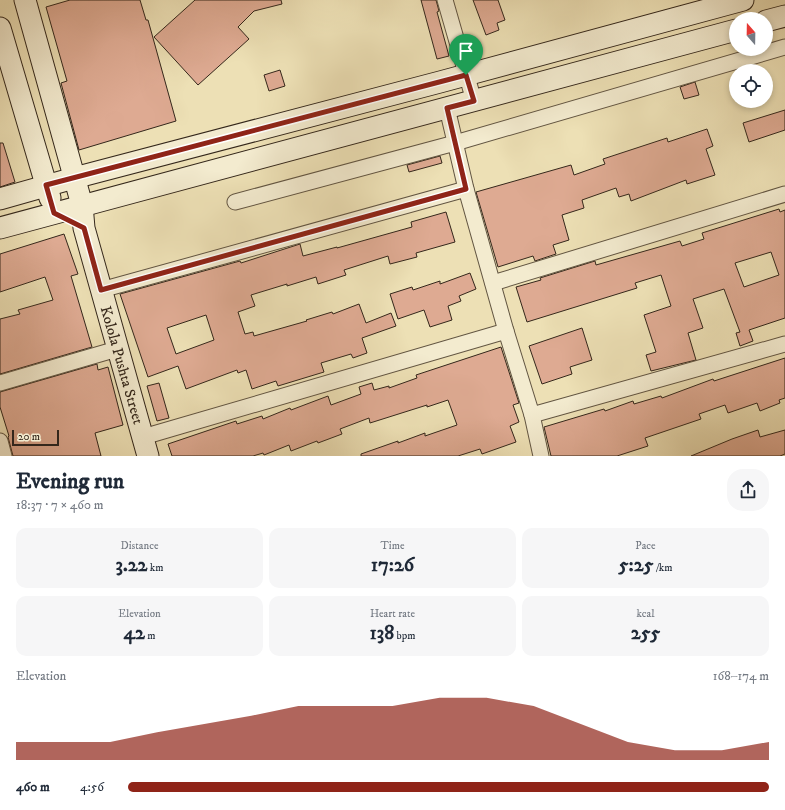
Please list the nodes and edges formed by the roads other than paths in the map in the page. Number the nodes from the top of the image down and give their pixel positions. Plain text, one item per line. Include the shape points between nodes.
1 (25, 0) edge
2 (445, 0) edge
3 (743, 0) edge
4 (785, 16) edge
5 (773, 19) edge
6 (0, 28) edge
7 (729, 32) edge
8 (785, 47) edge
9 (4, 57) edge
10 (466, 75) junction
11 (474, 101) junction
12 (447, 108) junction
13 (455, 143) junction
14 (74, 178) junction
15 (46, 185) junction
16 (466, 189) junction
17 (785, 194) edge
18 (0, 199) edge
19 (235, 202) dead end
20 (82, 205) junction
21 (54, 213) junction
22 (0, 228) edge
23 (84, 228) junction
24 (493, 283) junction
25 (101, 290) junction
26 (506, 331) junction
27 (785, 344) edge
28 (117, 349) junction
29 (0, 383) edge
30 (532, 415) junction
31 (0, 441) edge
32 (145, 446) edge
33 (4, 456) edge
34 (540, 456) edge

1 - 14 main road, Kolola Pushta Street
2 - 10 street
3 - 10 main road
4 - 5 main road
6 - 9 main road
7 - 11 main road
8 - 13 street
9 - 15 main road
10 - 11 street
10 - 14 main road
11 - 12 main road
12 - 13 street
12 - 20 main road
13 - 16 street
13 - 19 street
14 - 15 main road
14 - 20 main road, Kolola Pushta Street
15 - 18 main road
15 - 21 main road
16 - 24 street
16 - 25 street
17 - 24 street
20 - 21 main road
20 - 23 main road, Kolola Pushta Street
21 - 22 main road
21 - 23 main road
23 - 25 main road, Kolola Pushta Street
24 - 26 street
25 - 28 main road, Kolola Pushta Street
26 - 30 street
26 - 32 street
27 - 30 street
28 - 29 street
28 - 32 main road, Kolola Pushta Street
30 - 34 street
31 - 33 street

